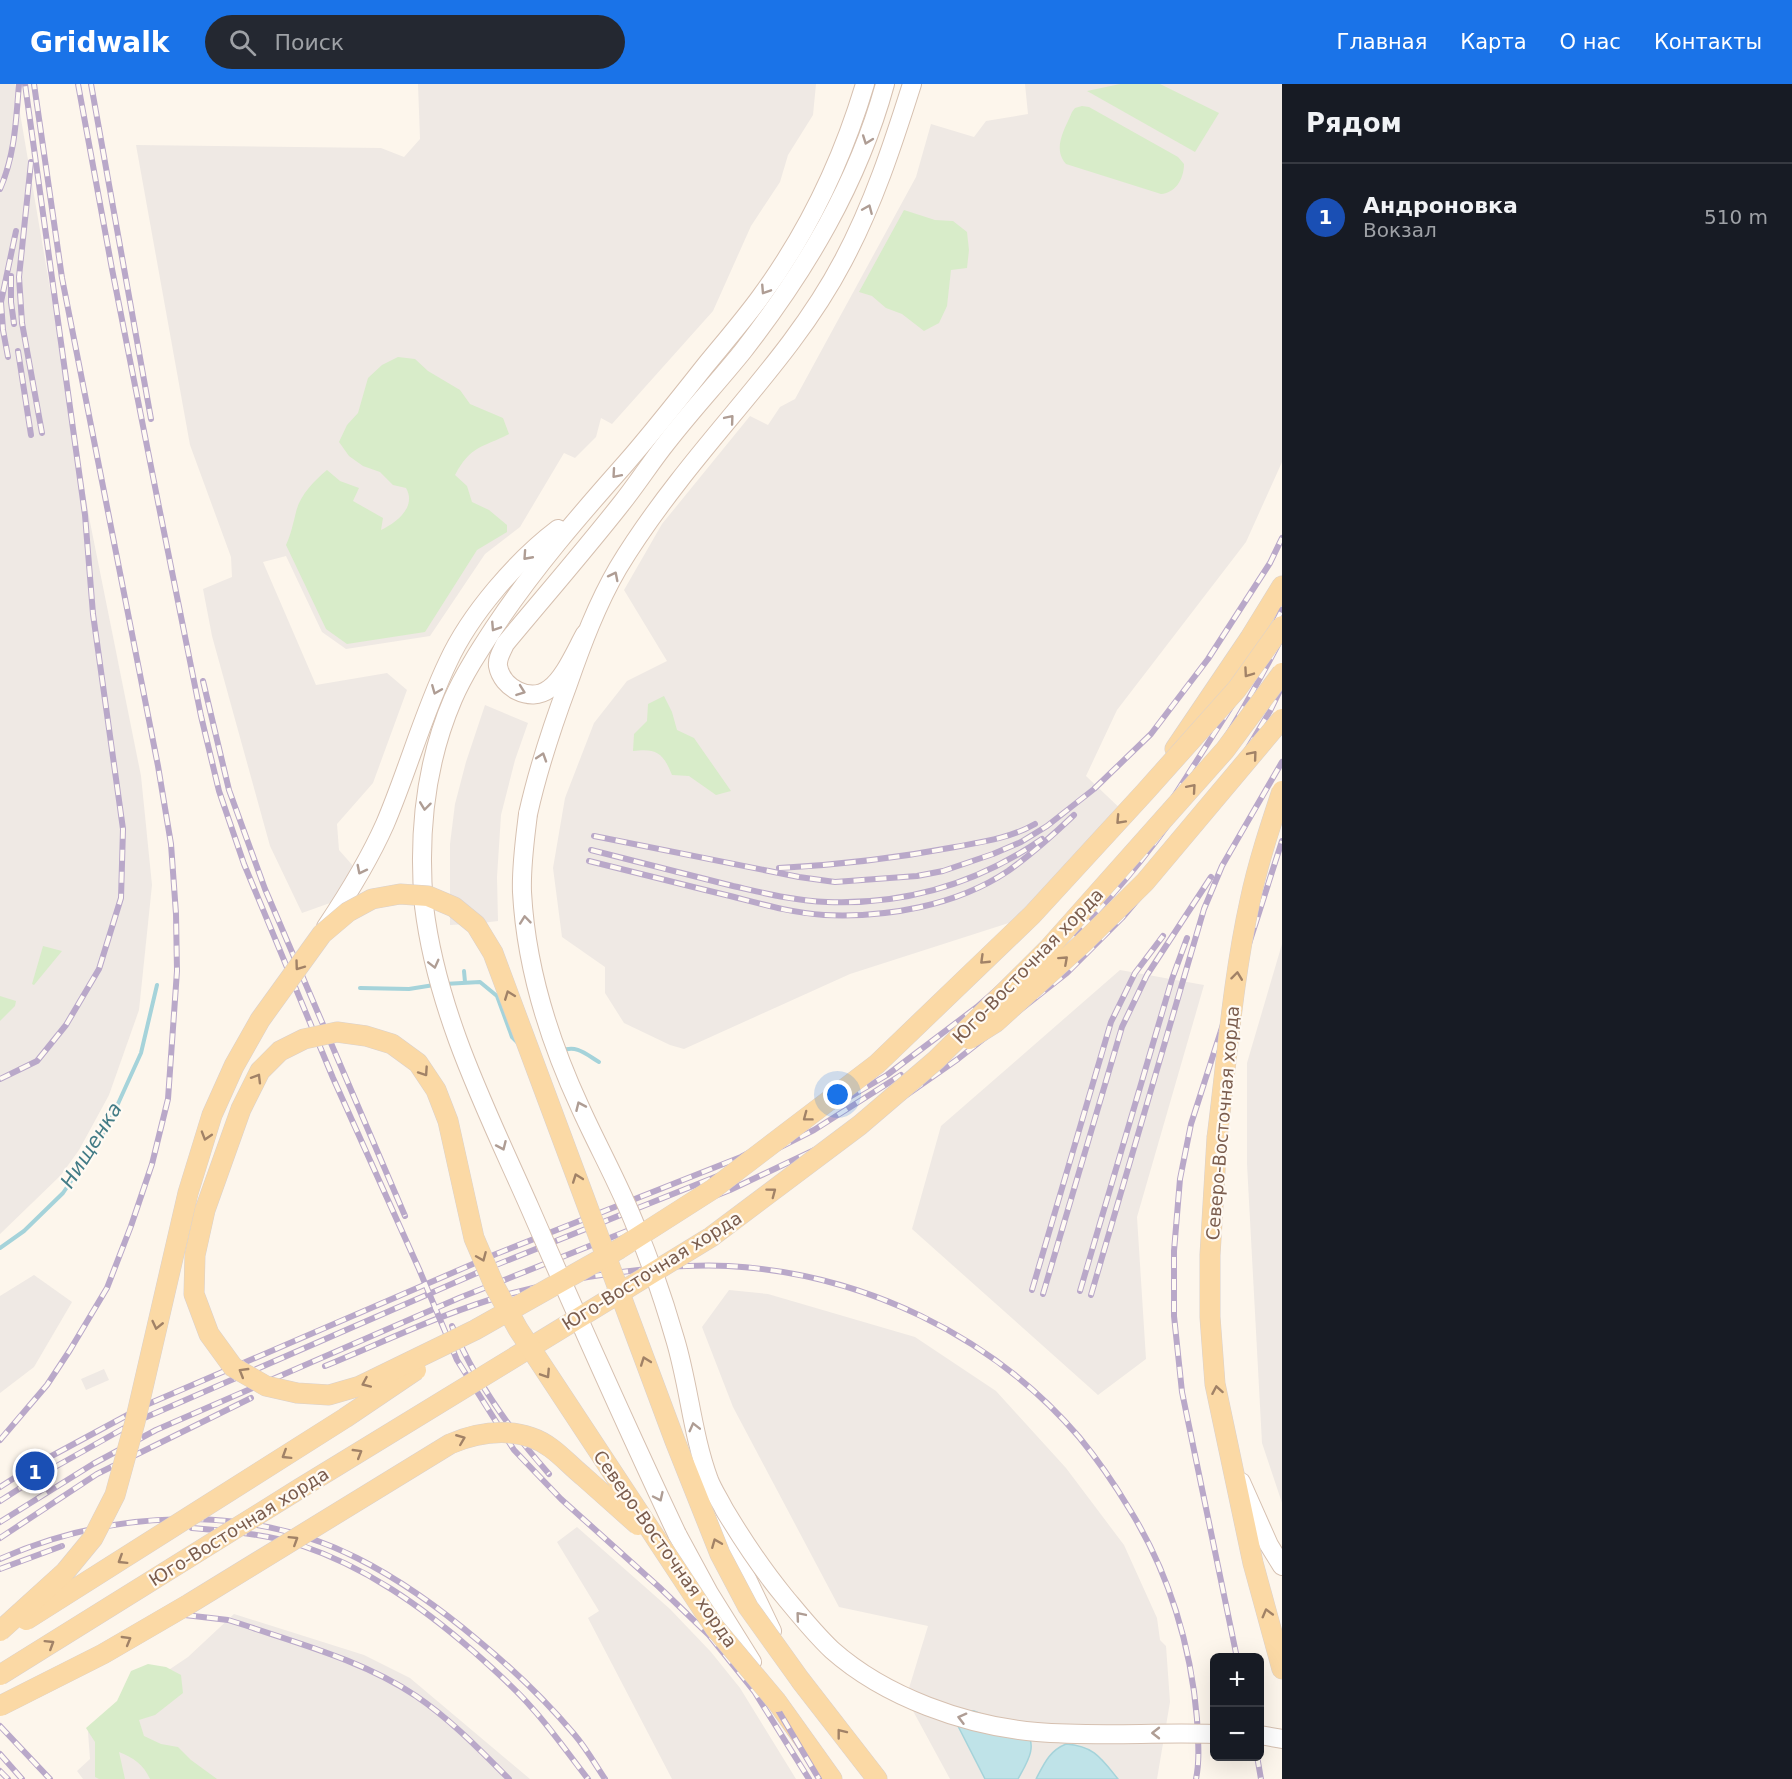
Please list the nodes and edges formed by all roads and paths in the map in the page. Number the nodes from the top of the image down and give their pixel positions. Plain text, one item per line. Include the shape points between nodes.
1 (865, 84) edge
2 (885, 84) edge
3 (912, 84) edge
4 (743, 351) junction
5 (641, 445) junction
6 (588, 506) junction
7 (1282, 586) edge
8 (1282, 626) edge
9 (585, 634) junction
10 (1282, 673) edge
11 (1282, 719) edge
12 (1282, 790) edge
13 (1145, 792) junction
14 (320, 936) junction
15 (936, 1060) junction
16 (475, 1330) junction
17 (1228, 1448) junction
18 (710, 1483) junction
19 (658, 1543) junction
20 (1282, 1566) edge
21 (0, 1631) edge
22 (0, 1637) edge
23 (1282, 1669) edge
24 (0, 1675) edge
25 (801, 1681) junction
26 (777, 1702) junction
27 (0, 1706) edge
28 (1210, 1734) edge
29 (1264, 1736) edge
30 (1282, 1739) edge
31 (832, 1779) edge
32 (877, 1779) edge

1 -> 5 main road via 840,158 797,241 760,298
2 -> 4 main road via 856,168 836,210 807,261
9 -> 3 main road via 618,568 649,520 778,360 843,262 888,161
4 - 5 main road
4 -> 9 main road via 505,644 499,657 501,674 516,691 537,694 549,689
5 -> 6 main road
6 -> 14 main road, bridge via 536,546 463,634 448,661 384,825 356,881
6 -> 26 main road, bridge via 559,538 476,655 453,699 438,741 421,841 431,951 472,1078 614,1400 677,1534
7 - 13 main road, bridge
8 -> 13 main road, Северо-Восточная хорда, bridge via 1237,689
18 -> 9 main road, Северо-Восточная хорда, bridge via 676,1340 640,1236 578,1103 548,1026 527,939 522,890 528,814 538,771
15 -> 10 main road, Юго-Восточная хорда, bridge via 1049,948 1148,839 1225,750
15 -> 11 main road, bridge via 996,1022 1145,882
17 -> 12 main road, Северо-Восточная хорда, bridge via 1215,1384 1210,1317 1217,1138 1249,903
13 -> 16 main road, Северо-Восточная хорда, bridge via 1032,915 877,1064 713,1189 619,1249
14 -> 21 main road, Северо-Восточная хорда, bridge via 261,1020 212,1115 188,1193 115,1495 93,1538 65,1572
25 -> 14 main road, Северо-Восточная хорда, bridge via 748,1607 720,1554 493,953 476,925 454,907 428,896 400,894 372,899 348,912
24 -> 15 main road, Юго-Восточная хорда, bridge via 711,1237 860,1125
16 -> 19 main road, Северо-Восточная хорда, bridge via 360,1386 330,1395 297,1394 266,1386 233,1367 209,1334 194,1294 195,1255 206,1210 241,1109 260,1071 280,1052 304,1039 337,1032 392,1044 418,1063 436,1090 448,1121 474,1238 495,1287 547,1376
16 -> 22 main road, Юго-Восточная хорда, bridge via 345,1418
17 - 20 main road via 1269,1545
23 -> 17 main road, Северо-Восточная хорда via 1253,1563
18 - 25 main road, Северо-Восточная хорда, bridge via 737,1558
28 -> 18 main road, bridge via 1037,1732 997,1727 917,1702 870,1677 810,1627 763,1570
19 - 26 main road, Северо-Восточная хорда, bridge via 715,1628
27 -> 19 main road, bridge via 103,1654 469,1436 511,1433 550,1447
32 -> 25 main road, Северо-Восточная хорда
26 - 31 main road, Северо-Восточная хорда
29 - 30 main road

